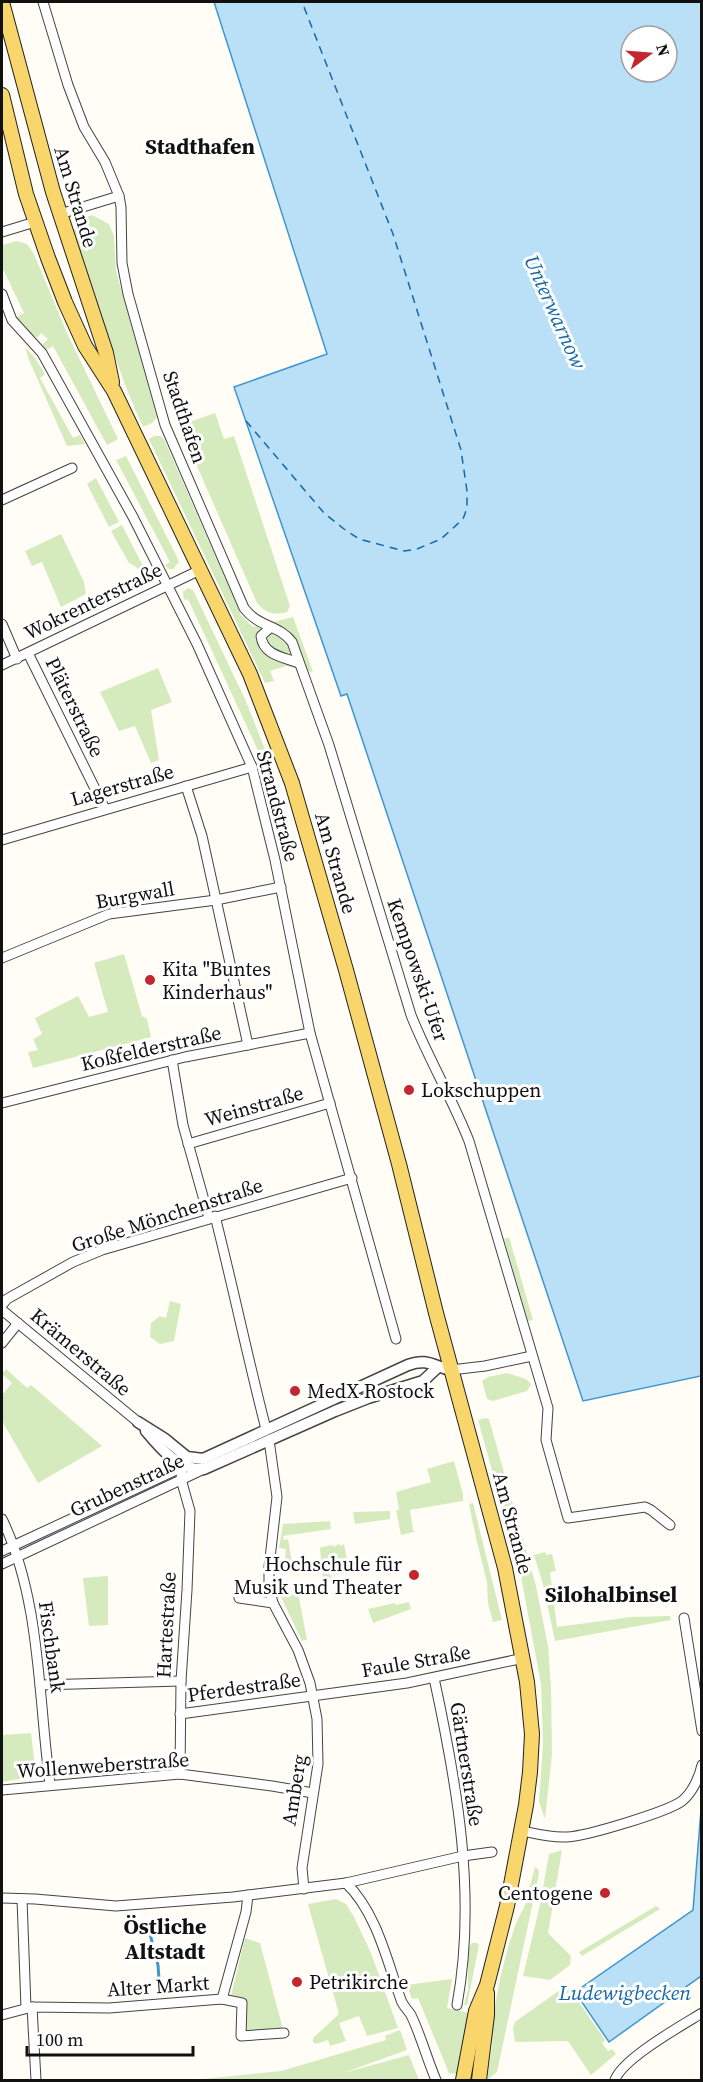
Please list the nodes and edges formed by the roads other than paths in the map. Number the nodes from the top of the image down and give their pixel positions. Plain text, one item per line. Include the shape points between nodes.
1 (43, 2) edge
2 (3, 9) edge
3 (6, 31) edge
4 (2, 95) edge
5 (119, 196) junction
6 (60, 214) junction
7 (35, 222) junction
8 (2, 232) edge
9 (2, 294) edge
10 (114, 391) junction
11 (72, 468) dead end
12 (2, 500) edge
13 (200, 570) junction
14 (167, 584) junction
15 (2, 624) edge
16 (270, 628) junction
17 (28, 653) junction
18 (17, 658) junction
19 (299, 663) junction
20 (2, 665) edge
21 (252, 767) junction
22 (186, 786) junction
23 (105, 809) junction
24 (2, 840) edge
25 (281, 887) junction
26 (216, 900) junction
27 (2, 958) edge
28 (310, 1033) junction
29 (248, 1045) junction
30 (172, 1060) junction
31 (2, 1103) edge
32 (330, 1103) junction
33 (188, 1144) junction
34 (352, 1178) junction
35 (212, 1217) junction
36 (2, 1305) edge
37 (2, 1310) edge
38 (18, 1323) junction
39 (396, 1339) dead end
40 (2, 1343) edge
41 (532, 1356) junction
42 (445, 1369) junction
43 (138, 1422) junction
44 (266, 1431) junction
45 (180, 1451) junction
46 (204, 1464) junction
47 (183, 1466) junction
48 (181, 1479) junction
49 (2, 1519) edge
50 (670, 1525) dead end
51 (13, 1546) junction
52 (2, 1551) edge
53 (17, 1557) junction
54 (2, 1564) edge
55 (239, 1598) dead end
56 (273, 1603) junction
57 (684, 1618) dead end
58 (524, 1658) junction
59 (434, 1678) junction
60 (181, 1681) junction
61 (40, 1685) junction
62 (313, 1696) junction
63 (180, 1714) junction
64 (702, 1731) edge
65 (702, 1766) edge
66 (180, 1774) junction
67 (50, 1784) junction
68 (2, 1790) edge
69 (314, 1793) junction
70 (522, 1831) junction
71 (492, 1852) dead end
72 (463, 1856) junction
73 (346, 1883) junction
74 (304, 1890) junction
75 (248, 1895) junction
76 (2, 1898) edge
77 (22, 1899) junction
78 (487, 1985) junction
79 (222, 1999) junction
80 (457, 2005) dead end
81 (29, 2007) junction
82 (702, 2013) edge
83 (2, 2015) edge
84 (284, 2033) dead end
85 (36, 2080) edge
86 (436, 2080) edge
87 (463, 2080) edge
88 (479, 2080) edge
89 (615, 2080) edge

1 - 5 street, Stadthafen via 84,127
2 - 3 main road, Am Strande
3 - 6 main road, Am Strande
4 - 7 main road, Am Strande
5 - 6 street
5 - 16 street, Stadthafen via 122,263 128,294 165,425 244,608 257,622
6 - 7 main road
6 - 10 main road, Am Strande via 106,353
7 - 8 street
7 - 10 main road, Am Strande via 85,346
9 - 14 street, Strandstraße via 12,320 42,353
10 - 13 main road, Am Strande
11 - 12 street
13 - 14 street, Wokrenterstraße
13 - 42 main road, Am Strande via 250,674 292,783 399,1164
14 - 17 street, Wokrenterstraße
14 - 21 street, Strandstraße
15 - 18 street
16 - 19 street, Kempowski-Ufer via 286,634
16 - 19 street via 261,636 268,652
17 - 18 street, Wokrenterstraße
17 - 23 street, Pläterstraße
18 - 20 street, Wokrenterstraße
19 - 41 street, Kempowski-Ufer via 329,745 411,1015 469,1141
21 - 22 street, Lagerstraße
21 - 25 street, Strandstraße
22 - 23 street, Lagerstraße
22 - 26 street
23 - 24 street, Lagerstraße
25 - 26 street, Burgwall
25 - 28 street, Strandstraße
26 - 27 street, Burgwall via 100,917
26 - 29 street
28 - 29 street, Koßfelderstraße
28 - 32 street, Strandstraße
29 - 30 street, Koßfelderstraße
30 - 31 street, Koßfelderstraße
30 - 33 street
32 - 33 street, Weinstraße
32 - 34 street, Strandstraße
33 - 35 street
34 - 35 street, Große Mönchenstraße
34 - 39 street, Strandstraße
35 - 36 street, Große Mönchenstraße via 85,1256
35 - 44 street via 228,1264
37 - 38 street, Krämerstraße
38 - 40 street
38 - 43 street, Krämerstraße
41 - 42 street
41 - 50 street via 548,1408 546,1440 568,1518 645,1507
42 - 44 street, Grubenstraße via 423,1381
42 - 44 street, Grubenstraße via 428,1362 408,1365
42 - 58 main road, Am Strande via 506,1568
43 - 45 street, Krämerstraße
43 - 47 street, Krämerstraße
44 - 46 street, Grubenstraße
44 - 56 street via 278,1497 269,1567
45 - 46 street, Krämerstraße
45 - 47 street
46 - 47 street
46 - 48 street, Grubenstraße
47 - 48 street
47 - 51 street, Grubenstraße
48 - 53 street, Grubenstraße
48 - 60 street, Hartestraße via 190,1511
49 - 51 street, Fischbank
51 - 52 street, Grubenstraße
51 - 53 street, Fischbank
53 - 54 street, Grubenstraße
53 - 61 street, Fischbank
55 - 56 street
56 - 62 street, Amberg via 298,1650
57 - 64 street
58 - 59 street, Faule Straße
58 - 70 main road, Am Strande via 532,1734
59 - 62 street, Faule Straße
59 - 72 street, Gärtnerstraße via 454,1773
60 - 61 street
60 - 63 street, Hartestraße
61 - 67 street, Fischbank
62 - 63 street, Pferdestraße
62 - 69 street, Amberg via 319,1749
63 - 66 street, Hartestraße
65 - 70 street via 684,1799 668,1808 569,1837
66 - 67 street, Wollenweberstraße
66 - 69 street, Wollenweberstraße
67 - 68 street, Wollenweberstraße
69 - 74 street, Amberg via 303,1848
70 - 78 main road, Am Strande
71 - 72 street
72 - 73 street
72 - 80 street, Gärtnerstraße via 465,1923
73 - 74 street
73 - 86 street via 360,1898 382,1945 402,2004 410,2014
74 - 75 street
75 - 77 street via 116,1906
75 - 79 street, Alter Markt
76 - 77 street
77 - 81 street
78 - 87 main road, Am Strande via 476,2011
78 - 88 main road, Am Strande
79 - 81 street, Alter Markt via 109,2008
79 - 84 street via 242,2003 241,2036
81 - 83 street, Alter Markt
81 - 85 street
82 - 89 street via 642,2052 621,2069

